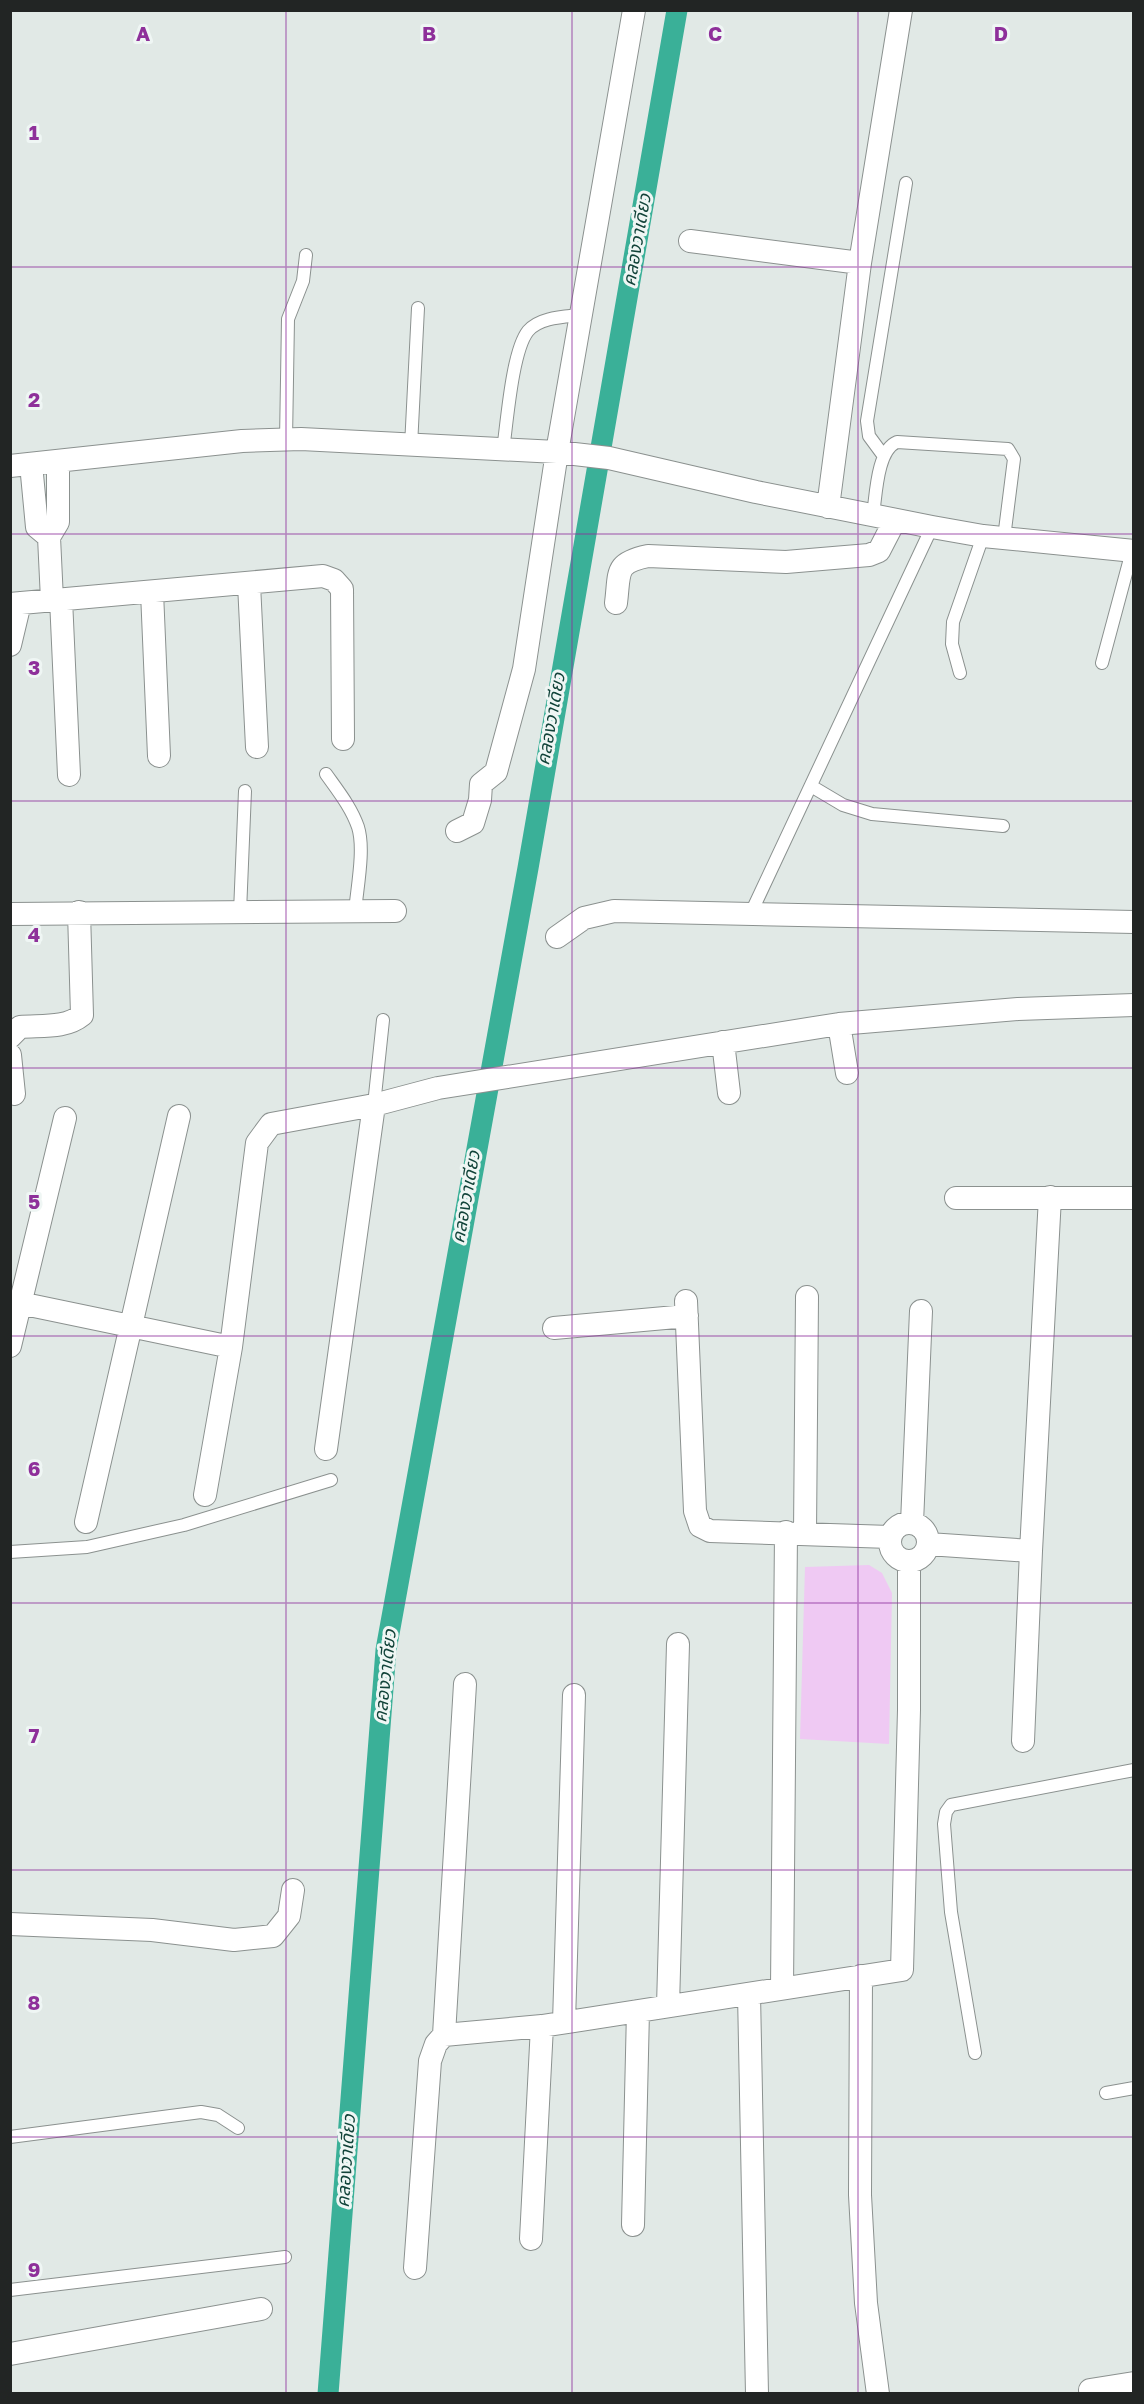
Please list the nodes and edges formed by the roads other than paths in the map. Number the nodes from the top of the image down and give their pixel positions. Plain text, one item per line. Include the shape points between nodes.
1 (634, 10) edge
2 (901, 10) edge
3 (906, 183) dead end
4 (690, 241) dead end
5 (306, 255) dead end
6 (860, 263) junction
7 (418, 308) dead end
8 (581, 315) junction
9 (286, 440) junction
10 (411, 446) junction
11 (503, 450) junction
12 (565, 453) junction
13 (883, 455) junction
14 (58, 462) junction
15 (21, 465) edge
16 (828, 507) junction
17 (884, 518) junction
18 (932, 527) junction
19 (49, 537) junction
20 (993, 537) junction
21 (1133, 551) edge
22 (249, 584) junction
23 (152, 592) junction
24 (56, 600) junction
25 (15, 603) edge
26 (615, 603) dead end
27 (10, 645) edge
28 (1102, 663) dead end
29 (960, 674) dead end
30 (343, 739) dead end
31 (257, 747) dead end
32 (159, 756) dead end
33 (326, 774) dead end
34 (69, 775) dead end
35 (811, 786) junction
36 (245, 791) dead end
37 (1004, 826) dead end
38 (456, 831) dead end
39 (395, 911) dead end
40 (78, 912) junction
41 (240, 912) junction
42 (355, 912) junction
43 (10, 914) edge
44 (750, 915) junction
45 (1134, 922) edge
46 (556, 937) dead end
47 (1134, 1005) edge
48 (383, 1020) dead end
49 (839, 1024) junction
50 (10, 1037) edge
51 (723, 1042) junction
52 (10, 1055) edge
53 (848, 1073) dead end
54 (729, 1093) dead end
55 (14, 1094) dead end
56 (374, 1105) junction
57 (179, 1116) dead end
58 (65, 1118) dead end
59 (1050, 1197) junction
60 (956, 1198) dead end
61 (1134, 1198) edge
62 (807, 1297) dead end
63 (15, 1302) edge
64 (921, 1311) dead end
65 (130, 1324) junction
66 (554, 1328) dead end
67 (10, 1346) edge
68 (231, 1347) junction
69 (326, 1449) dead end
70 (331, 1480) dead end
71 (205, 1495) dead end
72 (86, 1522) dead end
73 (912, 1523) junction
74 (796, 1533) junction
75 (890, 1537) junction
76 (928, 1544) junction
77 (1031, 1551) junction
78 (10, 1552) edge
79 (909, 1561) junction
80 (678, 1644) dead end
81 (465, 1684) dead end
82 (574, 1695) dead end
83 (1023, 1741) dead end
84 (1134, 1770) edge
85 (293, 1890) dead end
86 (10, 1924) edge
87 (861, 1976) junction
88 (782, 1988) junction
89 (749, 1994) junction
90 (668, 2006) junction
91 (638, 2011) junction
92 (553, 2024) junction
93 (444, 2035) junction
94 (975, 2053) dead end
95 (1134, 2088) edge
96 (1106, 2093) dead end
97 (238, 2128) dead end
98 (10, 2137) edge
99 (633, 2225) dead end
100 (531, 2239) dead end
101 (285, 2257) dead end
102 (414, 2268) dead end
103 (10, 2290) edge
104 (261, 2309) dead end
105 (10, 2354) edge
106 (1134, 2383) edge
107 (1090, 2390) dead end
108 (757, 2394) edge
109 (878, 2394) edge

1 - 8 street
2 - 6 street
3 - 13 lane via 867,421 869,436
4 - 6 street
5 - 9 lane via 303,281 288,319
6 - 16 street
7 - 10 lane
8 - 11 lane via 549,319 529,330 519,347
8 - 12 street
9 - 10 street
9 - 14 street via 242,441
10 - 11 street
11 - 12 street
12 - 16 street via 609,458
12 - 38 street via 524,669 496,772 481,784 473,823
13 - 17 lane
13 - 20 lane via 897,442 1008,449 1014,459
14 - 15 street
14 - 19 street via 58,522
15 - 19 street via 37,527
16 - 17 street
17 - 18 street
17 - 26 street via 879,551 869,555 786,562 648,556 629,560 620,569
18 - 20 street
18 - 35 lane
19 - 24 street
20 - 21 street
20 - 29 lane via 953,622 952,644
21 - 28 lane
22 - 23 street
22 - 30 street via 323,576 342,589
22 - 31 street
23 - 24 street
23 - 32 street
24 - 25 street
24 - 34 street
25 - 27 street
33 - 42 lane via 348,804 359,829
35 - 37 lane via 843,805 872,814
35 - 44 lane
36 - 41 lane
39 - 42 street
40 - 41 street
40 - 43 street
40 - 50 street via 82,1015 66,1024 20,1026
41 - 42 street
44 - 45 street
44 - 46 street via 614,911 584,918
47 - 49 street via 1018,1009
48 - 56 lane
49 - 51 street
49 - 53 street
51 - 54 street
51 - 56 street via 438,1088
52 - 55 street
56 - 68 street via 271,1124 257,1143
56 - 69 street
57 - 65 street
58 - 63 street
59 - 60 street
59 - 61 street
59 - 77 street
62 - 74 street
63 - 65 street
63 - 67 street
64 - 73 street
65 - 68 street
65 - 72 street
66 - 74 street via 687,1308 695,1511 700,1526 710,1531
68 - 71 street
70 - 78 lane via 184,1525 87,1547
73 - 75 street via 901,1524
73 - 76 street via 926,1533
74 - 75 street
74 - 88 street
75 - 79 street via 894,1554
76 - 77 street
76 - 79 street via 920,1558
77 - 83 street
79 - 87 street via 902,1970
80 - 90 street
81 - 93 street
82 - 92 street
84 - 94 lane via 951,1805 946,1812 951,1912
85 - 86 street via 289,1916 273,1936 234,1940 152,1930
87 - 88 street
87 - 109 street via 860,2195 866,2303
88 - 89 street
89 - 90 street
89 - 108 street
90 - 91 street
91 - 92 street
91 - 99 street
92 - 93 street
92 - 100 street
93 - 102 street via 430,2061
95 - 96 lane
97 - 98 lane via 218,2115 201,2112
101 - 103 lane
104 - 105 street
106 - 107 street

